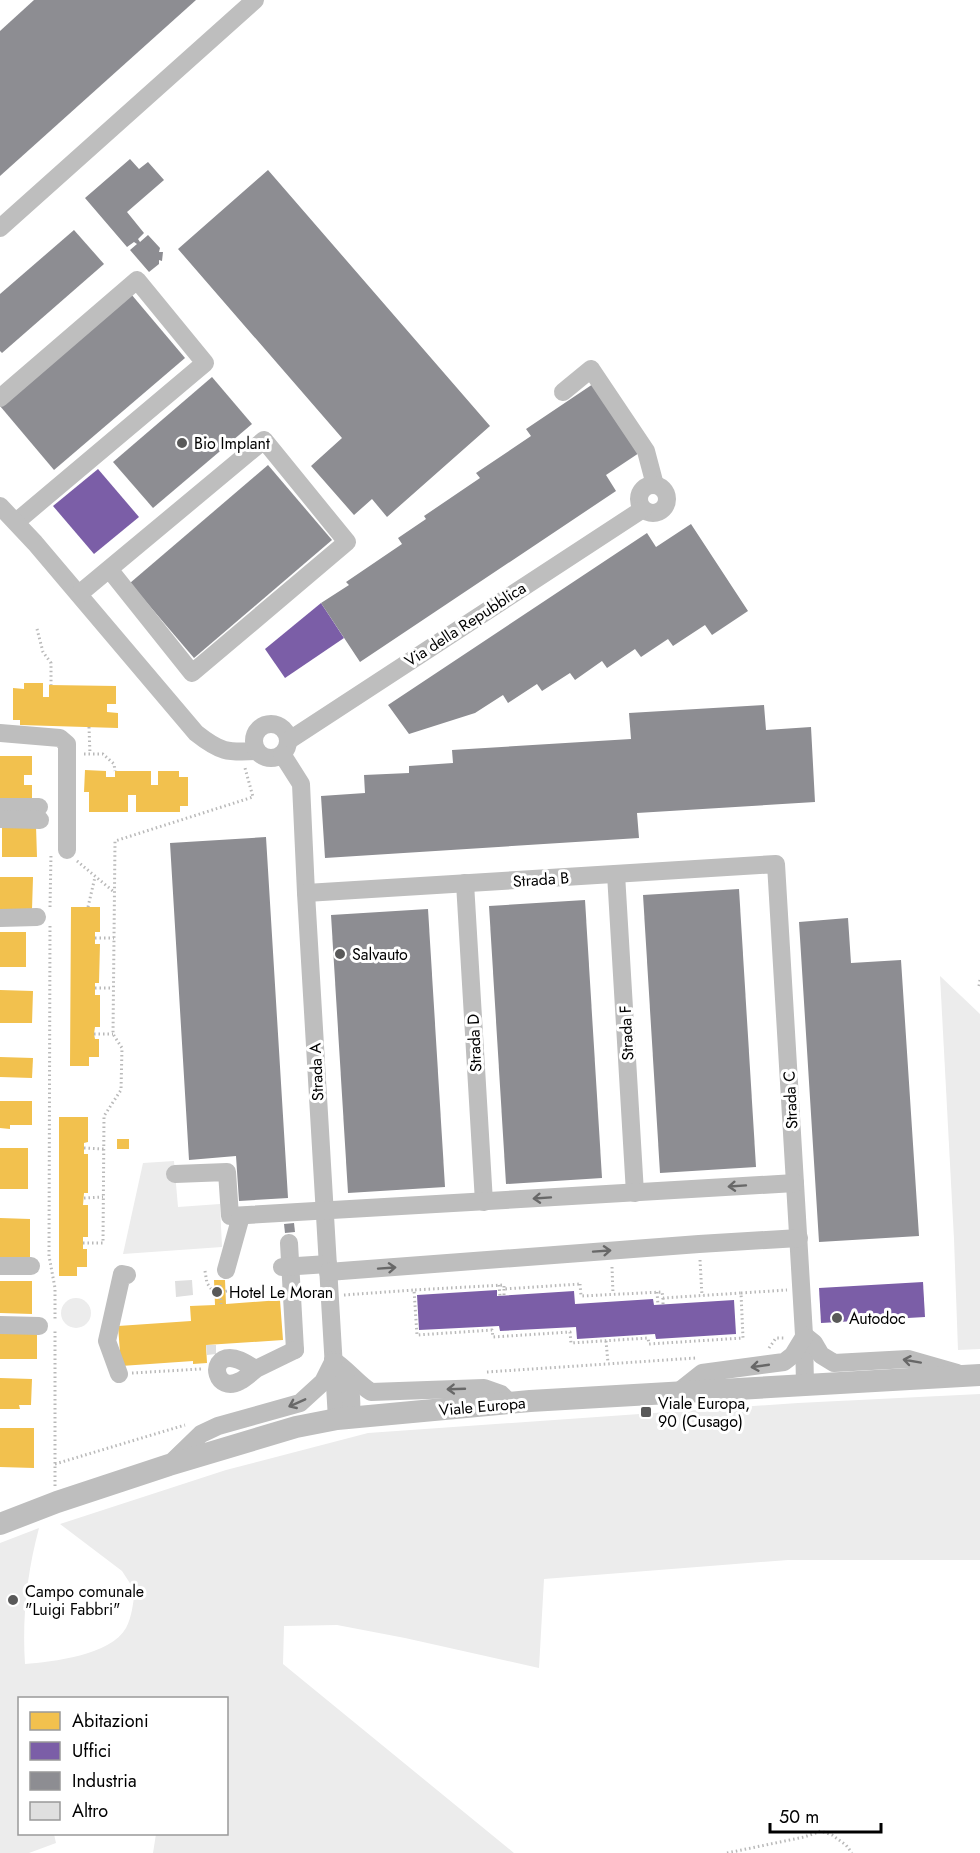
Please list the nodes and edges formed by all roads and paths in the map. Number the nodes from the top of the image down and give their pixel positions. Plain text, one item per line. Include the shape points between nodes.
1 (255, 0) edge
2 (0, 228) edge
3 (563, 392) dead end
4 (0, 398) edge
5 (0, 506) edge
6 (16, 522) junction
7 (109, 569) junction
8 (79, 594) junction
9 (37, 629) dead end
10 (51, 685) dead end
11 (89, 727) dead end
12 (0, 733) edge
13 (285, 747) junction
14 (248, 751) junction
15 (76, 754) dead end
16 (90, 754) junction
17 (115, 771) dead end
18 (0, 807) edge
19 (0, 819) edge
20 (59, 848) joint
21 (776, 864) joint
22 (616, 874) junction
23 (95, 877) dead end
24 (465, 884) junction
25 (306, 893) junction
26 (88, 907) dead end
27 (37, 917) dead end
28 (0, 918) edge
29 (95, 938) dead end
30 (114, 938) junction
31 (980, 980) edge
32 (979, 986) edge
33 (95, 988) dead end
34 (113, 988) junction
35 (94, 1034) dead end
36 (113, 1034) junction
37 (84, 1148) dead end
38 (104, 1149) junction
39 (175, 1174) dead end
40 (795, 1183) junction
41 (635, 1193) junction
42 (103, 1197) junction
43 (84, 1198) dead end
44 (484, 1202) junction
45 (324, 1212) junction
46 (241, 1216) junction
47 (799, 1238) junction
48 (83, 1243) dead end
49 (290, 1244) dead end
50 (699, 1244) junction
51 (611, 1250) junction
52 (0, 1266) edge
53 (31, 1266) dead end
54 (287, 1266) junction
55 (328, 1268) junction
56 (127, 1275) dead end
57 (223, 1275) joint
58 (500, 1285) junction
59 (504, 1289) junction
60 (414, 1290) junction
61 (801, 1290) junction
62 (657, 1292) junction
63 (741, 1293) junction
64 (613, 1294) junction
65 (330, 1296) junction
66 (702, 1296) junction
67 (663, 1298) junction
68 (221, 1304) dead end
69 (658, 1305) dead end
70 (663, 1305) dead end
71 (0, 1317) edge
72 (0, 1325) edge
73 (504, 1331) dead end
74 (804, 1335) junction
75 (504, 1336) junction
76 (606, 1341) junction
77 (765, 1353) dead end
78 (695, 1358) dead end
79 (333, 1360) junction
80 (608, 1364) junction
81 (217, 1368) joint
82 (481, 1372) dead end
83 (119, 1374) joint
84 (974, 1376) edge
85 (811, 1385) junction
86 (678, 1392) junction
87 (510, 1403) junction
88 (344, 1418) junction
89 (169, 1465) junction
90 (55, 1487) dead end
91 (0, 1524) edge
92 (727, 1853) edge
93 (852, 1853) edge

1 - 2 street
3 - 13 street, Via della Repubblica via 591,369 646,451 656,485 641,492 639,501 643,508
4 - 6 street via 137,280 205,363
5 - 6 street
6 - 8 street
7 - 7 street via 264,440 347,542 192,673
7 - 8 street
8 - 14 street via 196,733 226,752
9 - 10 path via 42,652 51,663
11 - 16 path
12 - 20 street via 60,738 67,744
13 - 14 street via 277,757 266,758
13 - 14 street via 284,730 274,724 263,726 255,734
13 - 25 street, Strada A via 301,784
14 - 30 path via 253,796 115,841
15 - 16 path
16 - 17 path via 103,754 114,764
18 - 19 street via 40,813
20 - 90 path via 49,1256 55,1288
21 - 22 street, Strada B
21 - 40 street, Strada C
22 - 24 street, Strada B
22 - 41 street, Strada F
23 - 26 path
24 - 25 street, Strada B
24 - 44 street, Strada D
25 - 45 street, Strada A
27 - 28 street
29 - 30 path
30 - 34 path
31 - 32 path
33 - 34 path
34 - 36 path
35 - 36 path
36 - 38 path via 122,1048 121,1090 104,1116
37 - 38 path
38 - 42 path
39 - 46 street via 227,1172 230,1216
40 -> 41 street
40 - 47 street, Strada C
41 -> 44 street
42 - 43 path
42 - 48 path via 103,1244
44 - 45 street
45 - 46 street
45 - 55 street, Strada A
46 - 57 street
47 - 50 street
47 - 61 street, Strada C
49 - 54 street
50 - 51 street
50 - 66 path
55 -> 51 street
51 - 64 path
52 - 53 street
54 - 55 street
54 - 81 street via 299,1353 256,1370 233,1358 226,1358
55 - 65 street, Strada A
56 - 83 street via 122,1275 107,1341
57 - 68 path
58 - 59 path
58 - 59 path via 502,1295
58 - 60 path
59 - 64 path via 580,1284 581,1296
60 - 65 path
60 - 75 path via 417,1335 492,1330 493,1337
61 - 63 path
61 - 74 street, Strada C
62 - 64 path
62 - 67 path via 662,1292
62 - 69 path
63 - 66 path
63 - 76 path via 743,1338 649,1344 648,1338
65 - 79 street, Strada A
66 - 67 path
67 - 70 path
71 - 72 street via 38,1322
73 - 75 path
74 - 77 path via 776,1338
84 -> 74 street via 908,1359 834,1363 821,1355
74 - 85 street, Strada C
74 -> 86 street via 793,1355 784,1362 702,1373
75 - 76 path via 570,1332 571,1343
76 - 80 path
78 - 80 path
87 -> 79 street via 501,1394 484,1388 371,1392
79 - 88 street, Strada A
79 -> 89 street via 323,1382 300,1403 201,1434
80 - 82 path
81 - 83 path
84 - 85 main road, Viale Europa
85 - 86 main road, Viale Europa
86 - 87 main road, Viale Europa
87 - 88 main road, Viale Europa
88 - 89 main road, Viale Europa via 296,1427
89 - 91 main road, Viale Europa
92 - 93 path via 820,1831 832,1835

